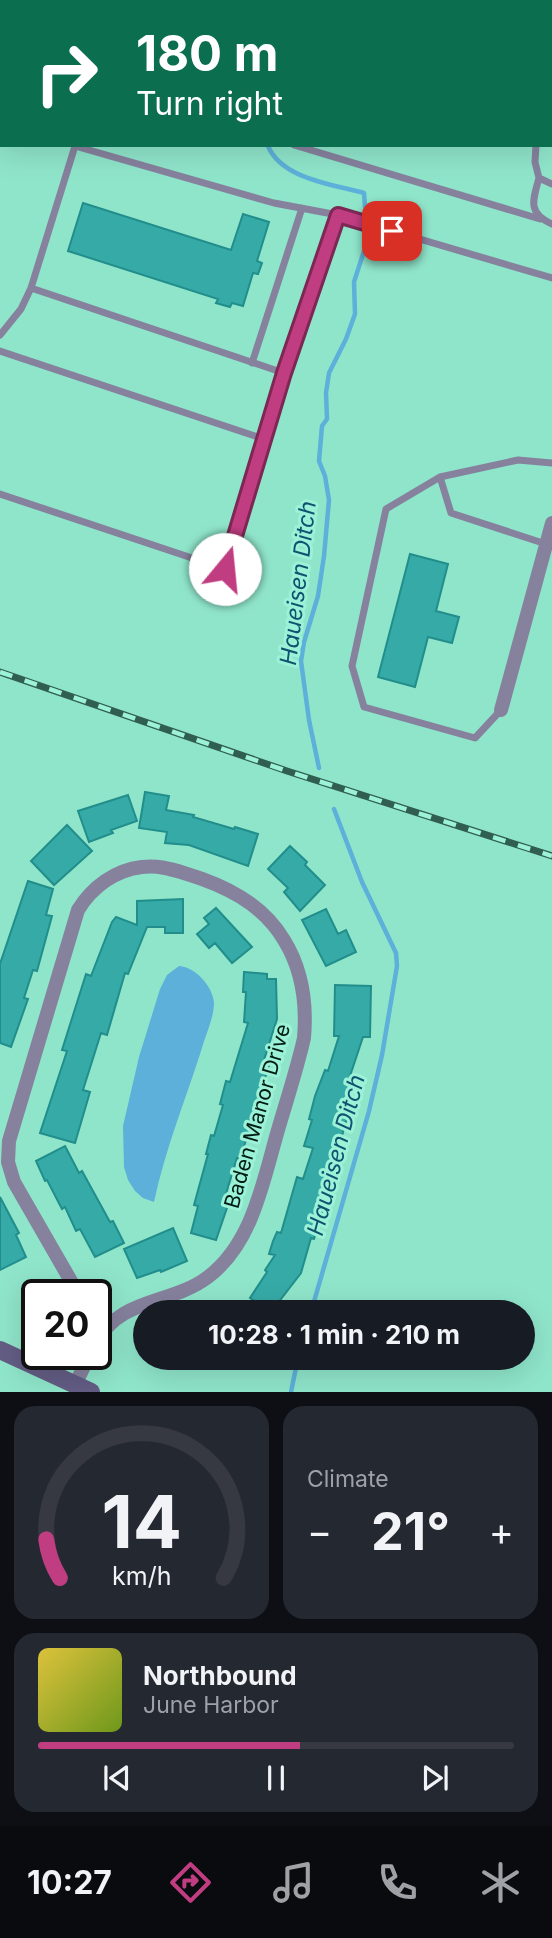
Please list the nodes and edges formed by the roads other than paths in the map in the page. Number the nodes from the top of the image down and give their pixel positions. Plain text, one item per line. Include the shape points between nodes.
1 (75, 147) edge
2 (79, 147) edge
3 (300, 147) edge
4 (536, 147) edge
5 (539, 178) junction
6 (552, 184) edge
7 (302, 208) junction
8 (338, 215) junction
9 (540, 219) junction
10 (552, 224) edge
11 (552, 278) edge
12 (31, 288) junction
13 (0, 335) edge
14 (0, 351) edge
15 (252, 363) junction
16 (284, 373) junction
17 (264, 439) junction
18 (552, 463) edge
19 (440, 477) junction
20 (0, 494) edge
21 (552, 523) edge
22 (547, 544) junction
23 (501, 710) joint
24 (70, 1279) edge
25 (112, 1318) edge
26 (0, 1350) edge
27 (87, 1370) edge
28 (83, 1388) edge

1 - 12 lane
2 - 7 lane
3 - 9 lane
4 - 5 lane
5 - 6 lane
5 - 9 lane via 534,209
7 - 8 lane
7 - 15 lane
8 - 11 lane
8 - 16 lane
9 - 10 lane
12 - 13 lane
12 - 15 lane
14 - 17 lane
15 - 16 lane
16 - 17 lane
17 - 20 lane via 225,569
18 - 19 lane via 518,460
19 - 22 lane via 451,513
19 - 23 lane via 386,509 352,666 364,707 475,738
21 - 22 street
22 - 23 street
24 - 25 street, Baden Manor Drive via 14,1182 8,1152 74,921 84,900 109,878 136,867 168,869 221,885 255,907 283,937 293,957 304,993 301,1052 254,1212 238,1244 201,1282
26 - 28 main road
27 - 28 street

